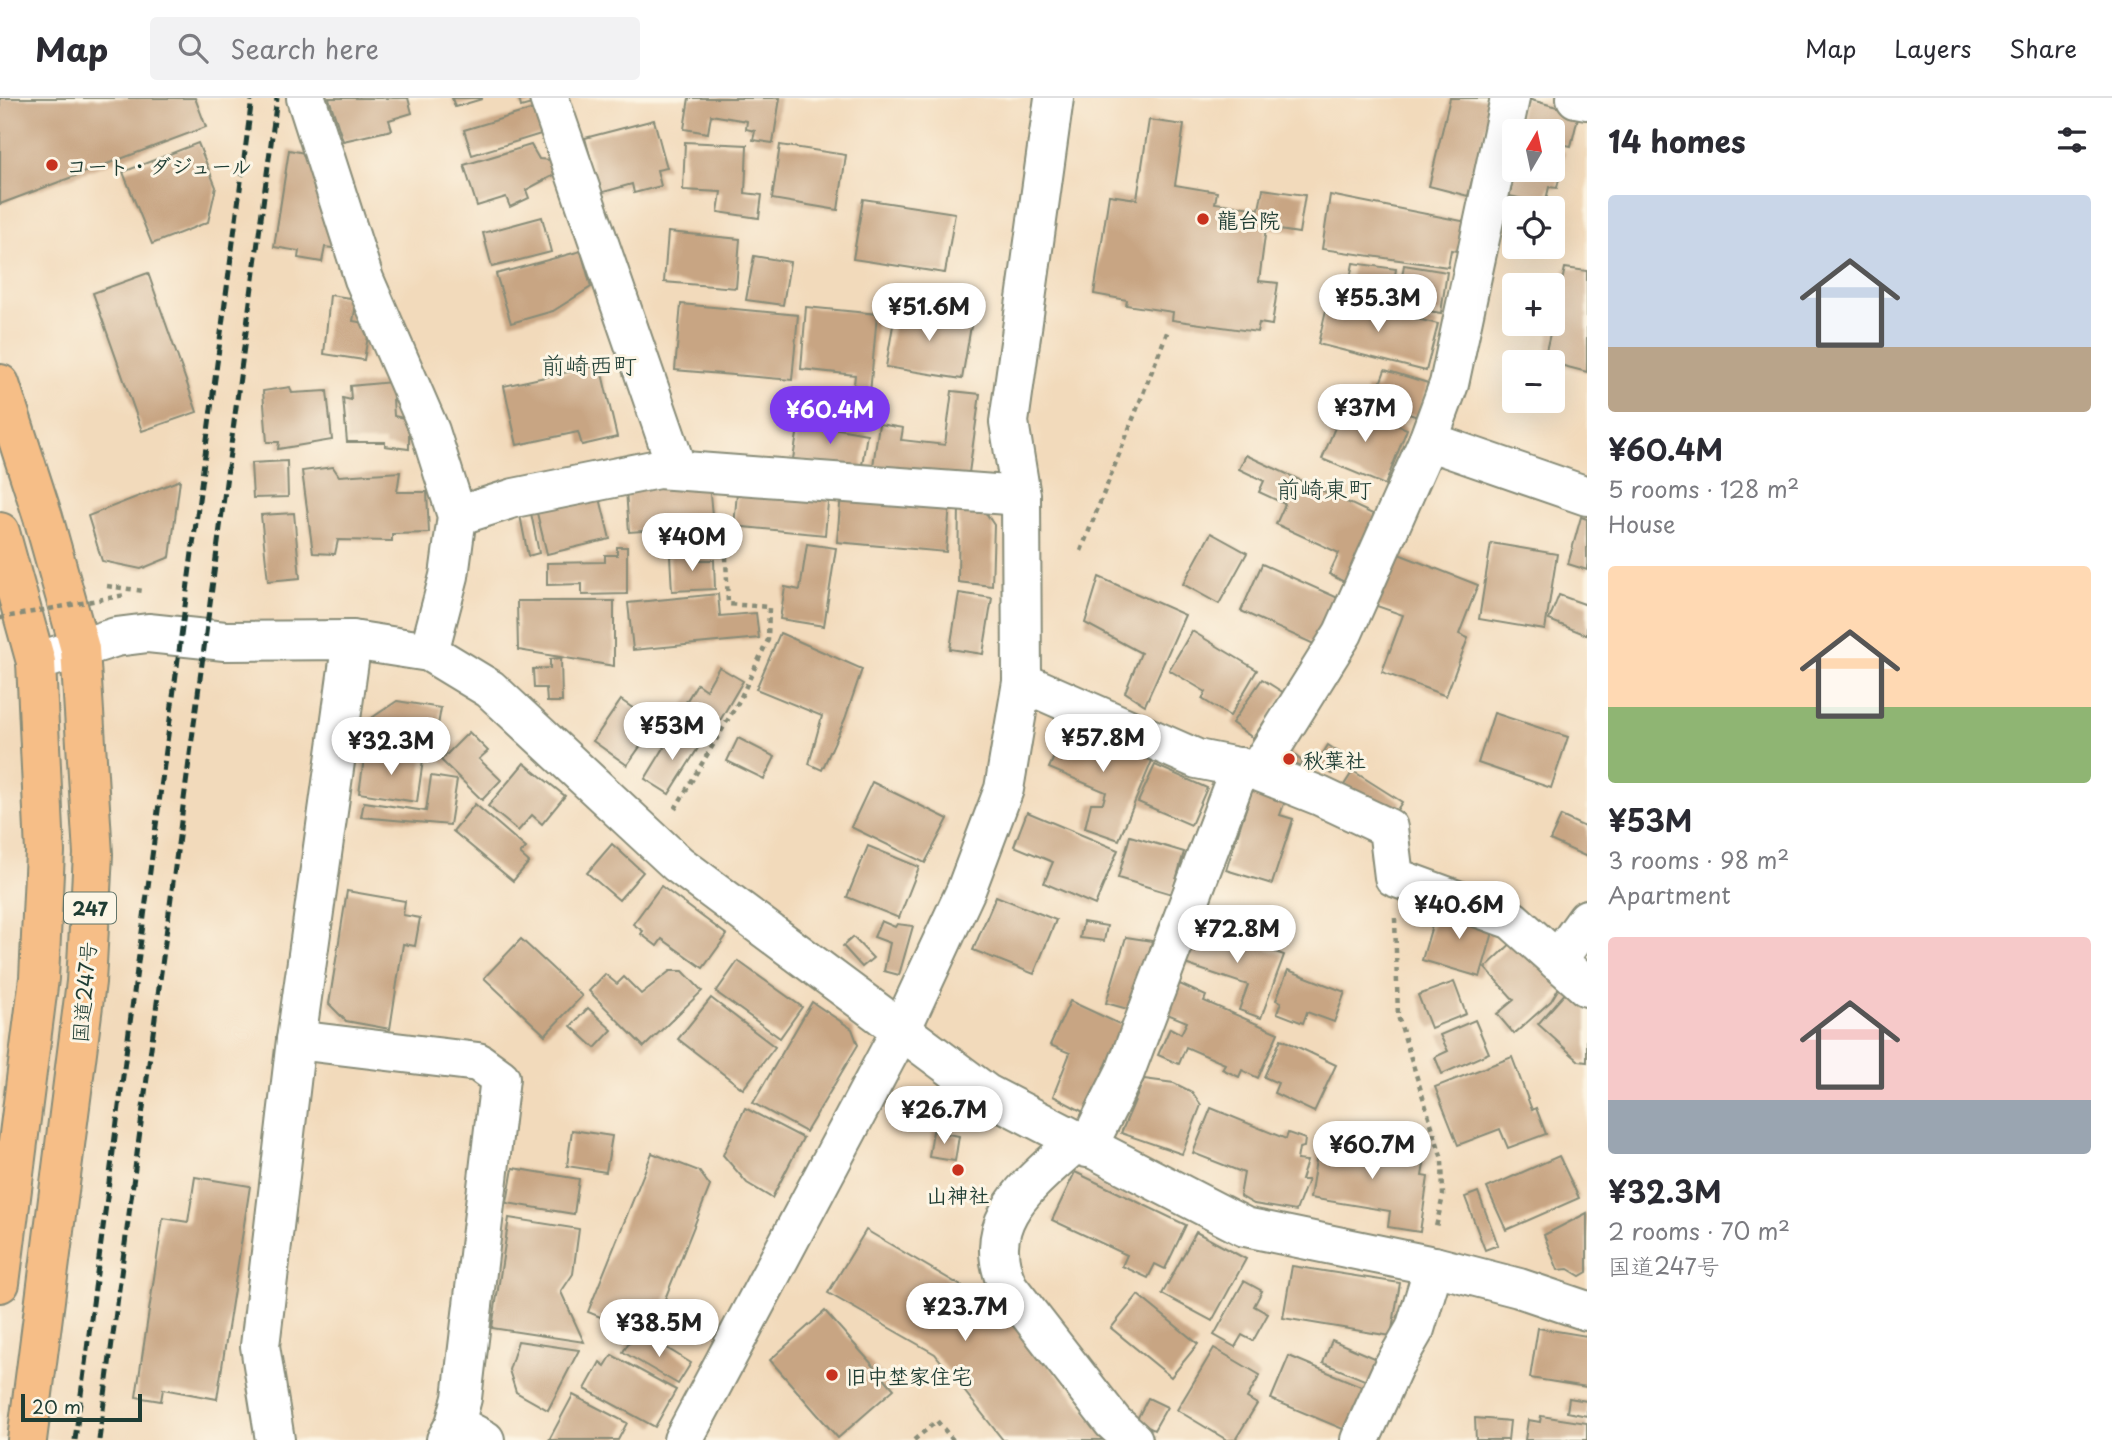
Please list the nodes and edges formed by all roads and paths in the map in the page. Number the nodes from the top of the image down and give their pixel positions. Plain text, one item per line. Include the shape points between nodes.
1 (306, 98) edge
2 (549, 98) edge
3 (1054, 98) edge
4 (1510, 98) edge
5 (1576, 98) edge
6 (1587, 100) edge
7 (1167, 330) dead end
8 (0, 384) edge
9 (1429, 441) junction
10 (677, 469) junction
11 (722, 473) junction
12 (1021, 496) junction
13 (1587, 496) edge
14 (457, 516) junction
15 (0, 532) edge
16 (1081, 551) dead end
17 (125, 596) dead end
18 (0, 618) edge
19 (352, 640) junction
20 (80, 649) junction
21 (429, 652) junction
22 (36, 662) junction
23 (1022, 682) junction
24 (1248, 769) junction
25 (655, 844) junction
26 (1394, 877) junction
27 (1587, 919) edge
28 (1558, 961) junction
29 (1587, 987) edge
30 (901, 1030) junction
31 (296, 1040) junction
32 (1082, 1145) junction
33 (1434, 1266) junction
34 (0, 1283) edge
35 (1587, 1311) edge
36 (462, 1435) edge
37 (27, 1440) edge
38 (275, 1440) edge
39 (682, 1440) edge
40 (914, 1440) edge
41 (953, 1440) edge
42 (1133, 1440) edge
43 (1360, 1440) edge

1 - 14 street via 364,279 430,431
2 - 10 street
3 - 12 street via 1009,422
4 - 9 street via 1449,384
5 - 6 street
7 - 16 path
8 - 20 highway, 国道247号 / 247
9 - 13 street
9 - 24 street via 1343,633 1321,672
10 - 11 street
10 - 14 street via 514,498
11 - 12 street
11 - 25 path via 728,604 769,607 768,640 739,701
12 - 23 street
14 - 21 street via 449,576
15 - 22 highway, 247
17 - 18 path, bridge
19 - 20 street via 225,641 148,633
19 - 21 street
19 - 31 street
20 - 22 street
20 - 37 highway, 国道247号 / 247 via 93,854 86,982
21 - 25 street via 489,689
22 - 34 highway, 247 via 46,852 39,978
23 - 24 street via 1197,759
23 - 30 street via 1004,789 966,890
24 - 26 street via 1388,828
24 - 32 street via 1125,1072
25 - 30 street
26 - 28 street via 1512,920
26 - 33 path via 1398,1016 1442,1159 1443,1196 1433,1238
27 - 28 street
28 - 29 street
30 - 32 street via 987,1094
30 - 39 street
31 - 36 street via 478,1062 500,1078 462,1398
31 - 38 street via 260,1346
32 - 33 street via 1245,1227
32 - 42 street via 1013,1202 1004,1221 999,1268 1008,1287 1112,1423
33 - 35 street
33 - 43 street via 1415,1329 1392,1367
40 - 41 path via 937,1420

